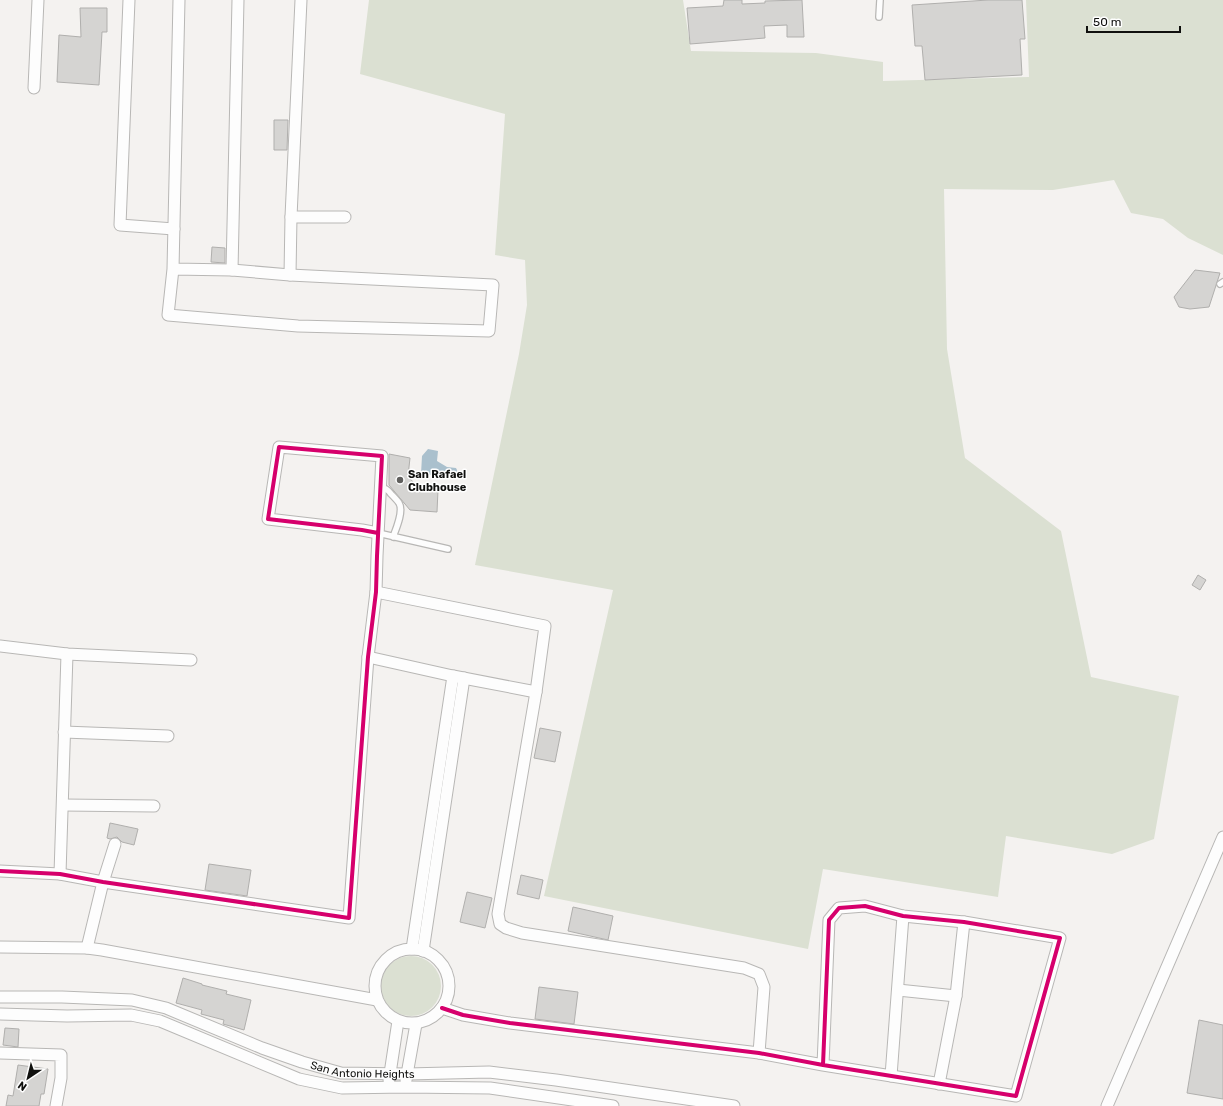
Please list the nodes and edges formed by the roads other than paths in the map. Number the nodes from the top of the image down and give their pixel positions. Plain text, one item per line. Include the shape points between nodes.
1 (38, 0) edge
2 (129, 0) edge
3 (180, 0) edge
4 (238, 0) edge
5 (301, 0) edge
6 (880, 0) edge
7 (879, 17) dead end
8 (34, 88) dead end
9 (291, 216) junction
10 (345, 217) dead end
11 (174, 229) junction
12 (173, 269) junction
13 (232, 270) junction
14 (290, 275) junction
15 (380, 488) junction
16 (378, 533) junction
17 (393, 537) junction
18 (448, 549) dead end
19 (376, 592) junction
20 (0, 646) edge
21 (67, 654) junction
22 (368, 657) junction
23 (191, 660) dead end
24 (459, 677) junction
25 (536, 692) junction
26 (64, 732) junction
27 (168, 736) dead end
28 (63, 805) junction
29 (154, 806) dead end
30 (1223, 837) edge
31 (115, 844) dead end
32 (0, 871) edge
33 (60, 874) junction
34 (103, 882) junction
35 (903, 916) junction
36 (964, 922) junction
37 (0, 947) edge
38 (87, 948) junction
39 (412, 949) junction
40 (423, 951) junction
41 (898, 990) junction
42 (956, 996) junction
43 (0, 997) edge
44 (376, 1000) junction
45 (442, 1008) junction
46 (0, 1014) edge
47 (398, 1021) junction
48 (416, 1024) junction
49 (0, 1053) edge
50 (759, 1053) junction
51 (823, 1065) junction
52 (390, 1074) junction
53 (407, 1074) junction
54 (891, 1076) junction
55 (939, 1084) junction
56 (405, 1087) junction
57 (388, 1088) junction
58 (56, 1106) edge
59 (613, 1106) edge
60 (734, 1106) edge
61 (1106, 1106) edge

1 - 8 street
2 - 11 street via 120,225
3 - 11 street
4 - 13 street
5 - 9 street
6 - 7 lane
9 - 10 street
9 - 14 street
11 - 12 street
12 - 13 street
12 - 14 street via 168,315 298,326 489,331 494,285
13 - 14 street
15 - 16 street
15 - 16 street via 382,456 279,447 268,519
15 - 17 lane via 388,490 402,508
16 - 17 lane
16 - 19 street
17 - 18 lane
19 - 22 street
19 - 25 street via 545,626
20 - 21 street
21 - 23 street
21 - 26 street
22 - 24 street
22 - 34 street via 349,918
24 - 25 street
24 - 39 street
24 - 40 street
25 - 50 street via 498,914 500,924 522,933 744,968 759,974 764,986
26 - 27 street
26 - 28 street
28 - 29 street
28 - 33 street
30 - 61 street
31 - 34 street
32 - 33 street
33 - 34 street
34 - 38 street
35 - 36 street
35 - 41 street
35 - 51 street via 865,906 839,908 829,920
36 - 42 street
36 - 55 street via 1060,938 1016,1096
37 - 38 street
38 - 44 street
39 - 40 street
39 - 44 street via 389,956 380,965 375,976
40 - 45 street via 434,956 442,964 447,975 448,998
41 - 42 street
41 - 54 street
42 - 55 street
43 - 52 street, San Antonio Heights via 132,1000 166,1008 302,1062 341,1073
44 - 47 street via 389,1016
45 - 48 street via 435,1016
45 - 50 street via 463,1015 510,1024
46 - 57 street, San Antonio Heights via 131,1015 160,1021 299,1079 342,1088
47 - 48 street
47 - 52 street
48 - 53 street
49 - 58 street via 61,1055 61,1078
50 - 51 street
51 - 54 street
52 - 53 street, San Antonio Heights
52 - 57 street
53 - 56 street
53 - 60 street, San Antonio Heights via 489,1072
54 - 55 street
56 - 57 street, San Antonio Heights
56 - 59 street, San Antonio Heights via 490,1088

